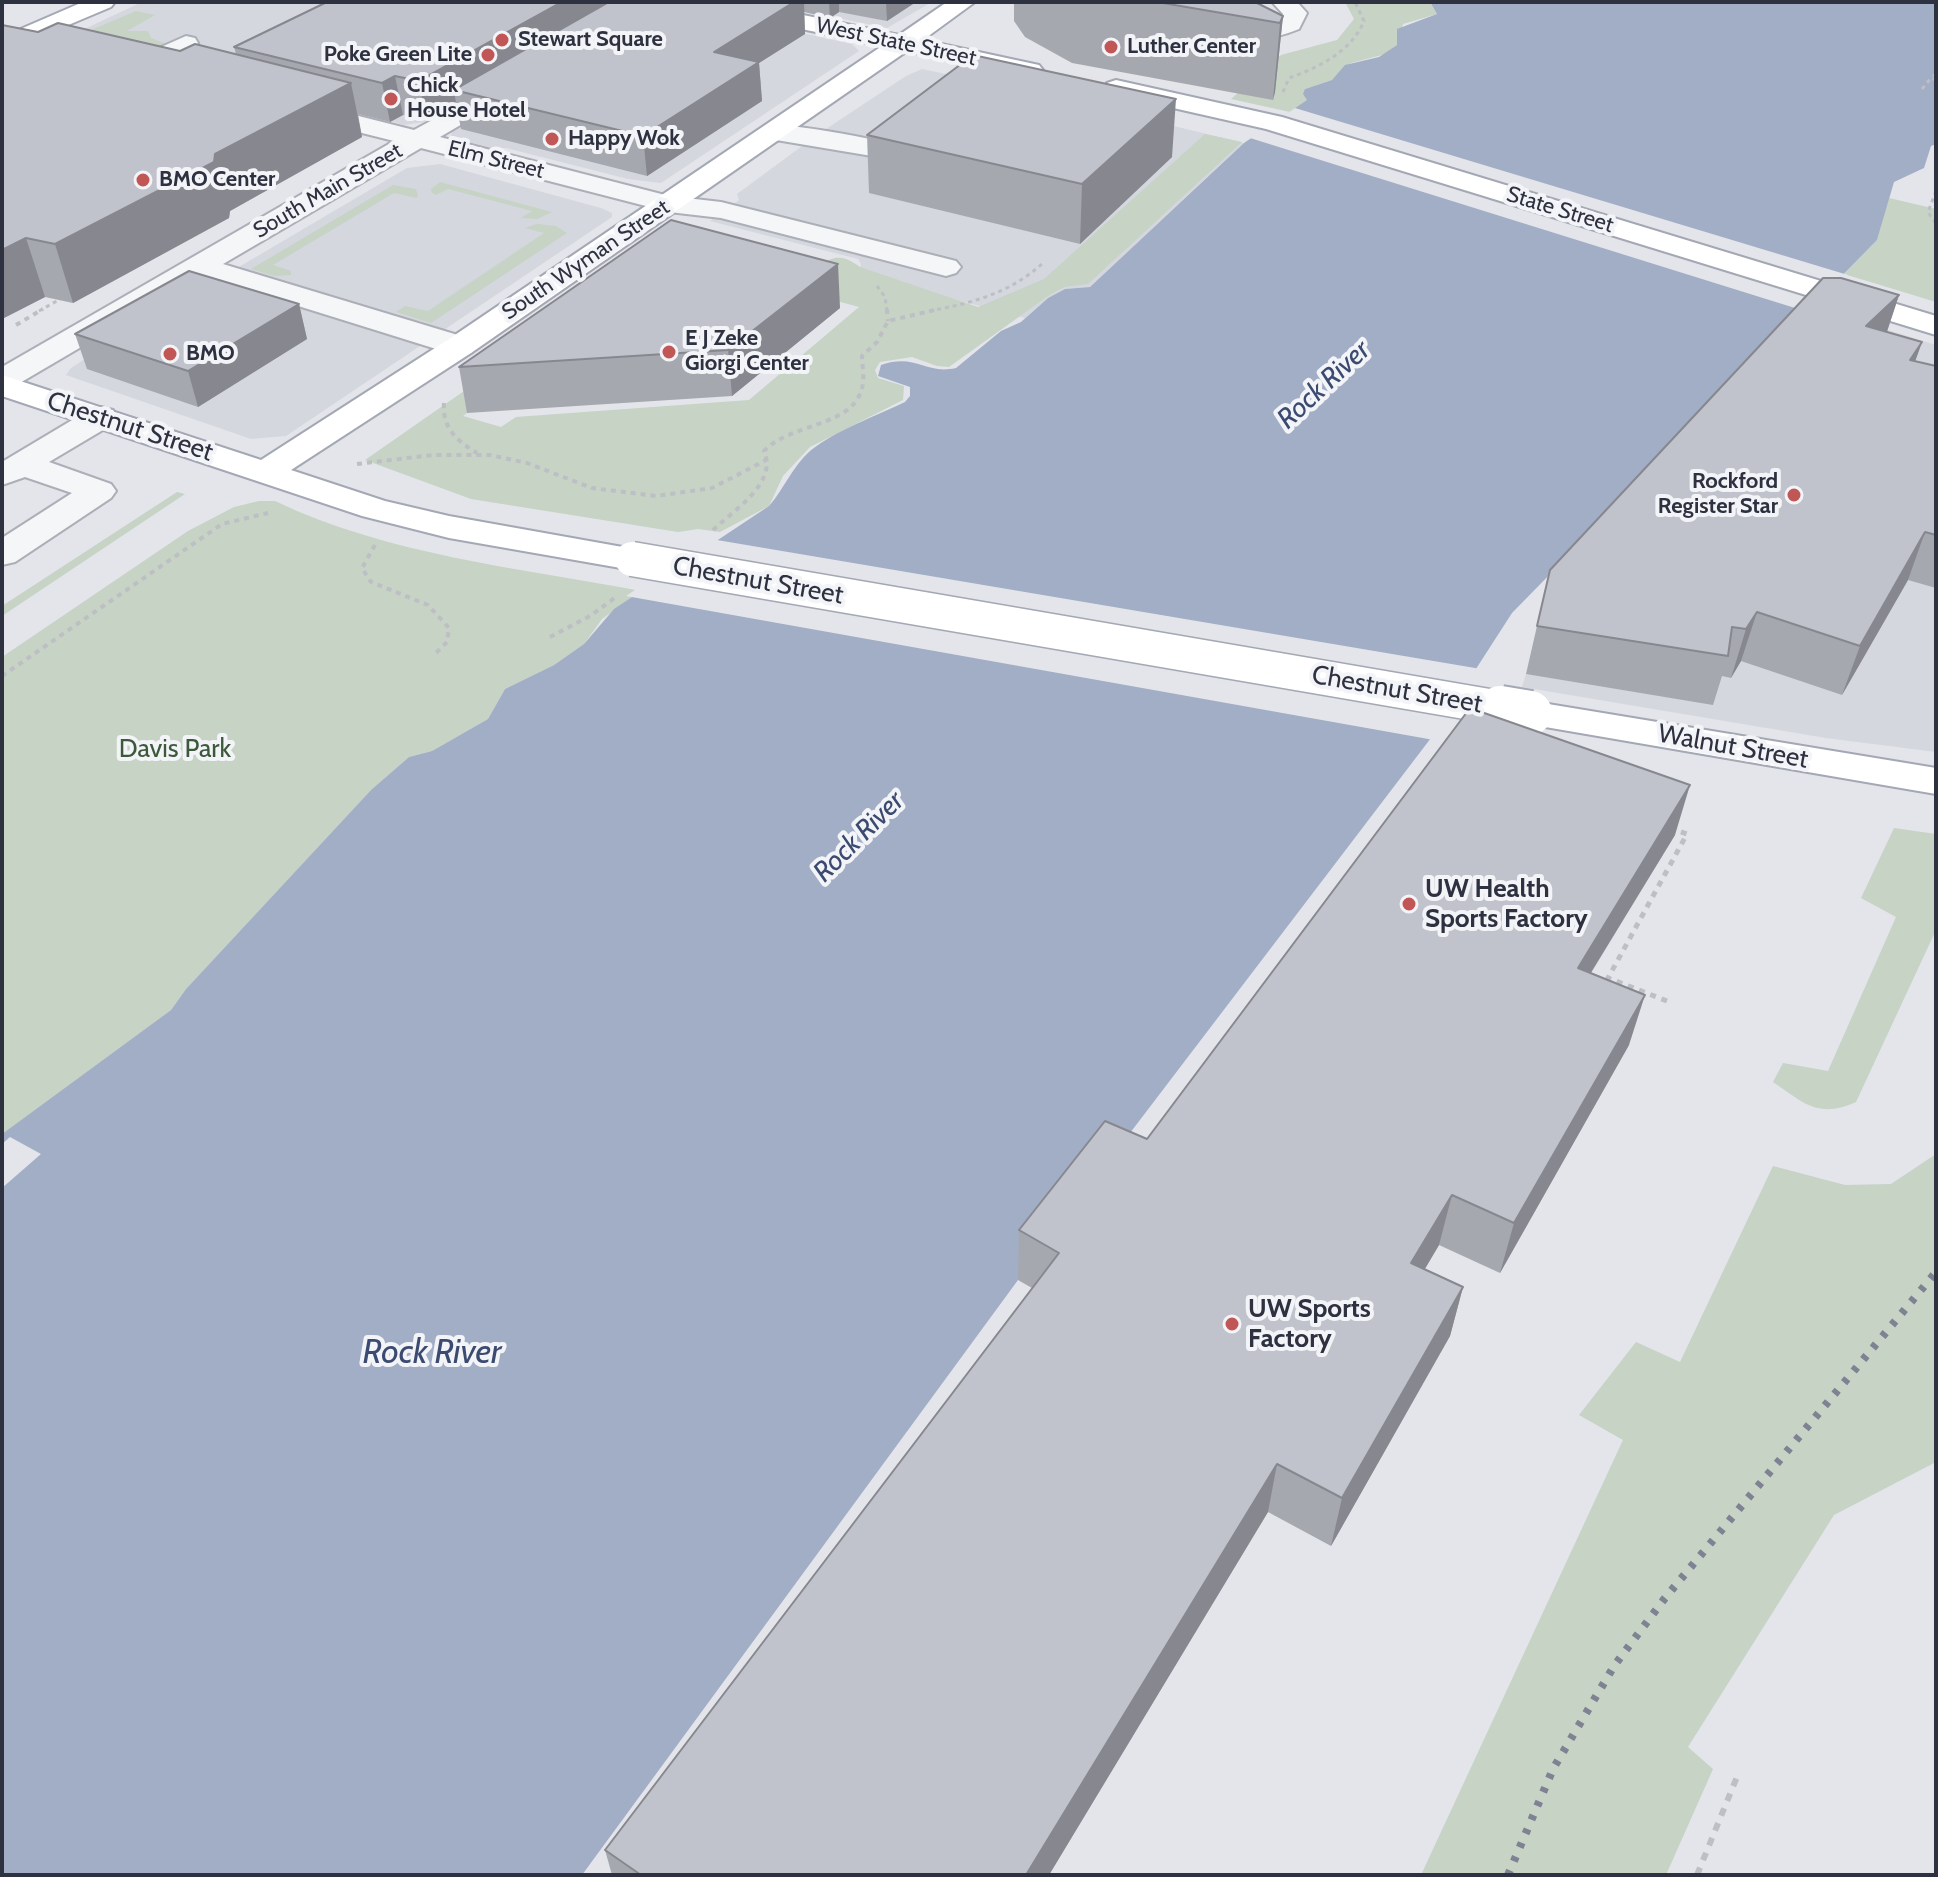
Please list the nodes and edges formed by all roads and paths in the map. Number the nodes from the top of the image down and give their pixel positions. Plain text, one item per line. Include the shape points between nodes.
1 (103, 2) edge
2 (707, 2) edge
3 (963, 2) edge
4 (972, 2) edge
5 (1206, 2) edge
6 (1284, 2) edge
7 (1355, 2) edge
8 (7, 40) edge
9 (903, 43) junction
10 (196, 45) edge
11 (65, 51) edge
12 (107, 61) edge
13 (1005, 65) junction
14 (538, 70) edge
15 (1050, 74) edge
16 (1936, 74) edge
17 (1934, 79) edge
18 (1094, 84) edge
19 (1922, 89) dead end
20 (271, 102) edge
21 (1279, 113) junction
22 (773, 132) junction
23 (417, 140) junction
24 (866, 153) dead end
25 (1936, 191) edge
26 (669, 204) junction
27 (1936, 224) edge
28 (1043, 263) dead end
29 (199, 266) junction
30 (946, 267) dead end
31 (59, 300) edge
32 (16, 325) dead end
33 (1936, 326) edge
34 (460, 346) junction
35 (2, 382) edge
36 (444, 400) dead end
37 (101, 417) junction
38 (478, 454) junction
39 (768, 459) junction
40 (353, 464) dead end
41 (12, 471) edge
42 (265, 472) junction
43 (280, 511) dead end
44 (704, 537) dead end
45 (362, 539) dead end
46 (2, 554) edge
47 (629, 575) junction
48 (550, 637) dead end
49 (433, 656) dead end
50 (2, 676) edge
51 (1530, 713) joint
52 (1936, 781) edge
53 (1658, 824) edge
54 (1667, 1001) dead end
55 (1739, 1772) dead end
56 (1697, 1875) edge

1 - 8 main road
2 - 9 main road, West State Street
3 - 9 main road, South Wyman Street
4 - 13 main road via 966,27 979,46
5 - 6 street via 1197,4 1209,19 1241,33 1290,24 1295,13
7 - 21 path via 1364,21 1359,35 1310,72 1285,82
8 - 11 street
9 - 13 main road, West State Street
9 - 22 main road, South Wyman Street
10 - 12 street via 151,72
13 - 15 main road, West State Street
14 - 23 street, South Main Street
16 - 17 path
17 - 19 path
18 - 21 main road
20 - 23 street, Elm Street
21 - 33 main road, State Street
22 - 24 street
22 - 26 main road, South Wyman Street
23 - 26 street, Elm Street
23 - 29 street, South Main Street
25 - 27 path via 1928,212
26 - 30 street, Elm Street via 721,210
26 - 34 main road, South Wyman Street
28 - 39 path via 1025,281 995,297 888,321 862,356 862,391 851,406 838,417 779,435 764,451
29 - 34 street
29 - 35 street, South Main Street
31 - 32 path
34 - 42 main road, South Wyman Street
35 - 37 main road, Chestnut Street
36 - 38 path via 442,411 451,436
37 - 41 street
37 - 42 main road, Chestnut Street
38 - 39 path via 534,464 603,491 654,496 725,484
38 - 40 path via 449,452
39 - 44 path via 765,479
41 - 46 street via 99,491
42 - 47 main road, Chestnut Street via 374,509
43 - 50 path via 222,524
45 - 49 path via 375,544 362,568 371,582 428,605 449,628 447,642
47 - 48 path via 590,616
47 - 51 main road, Chestnut Street, bridge
51 - 52 main road, Walnut Street
53 - 54 path via 1687,834 1608,978
55 - 56 path

